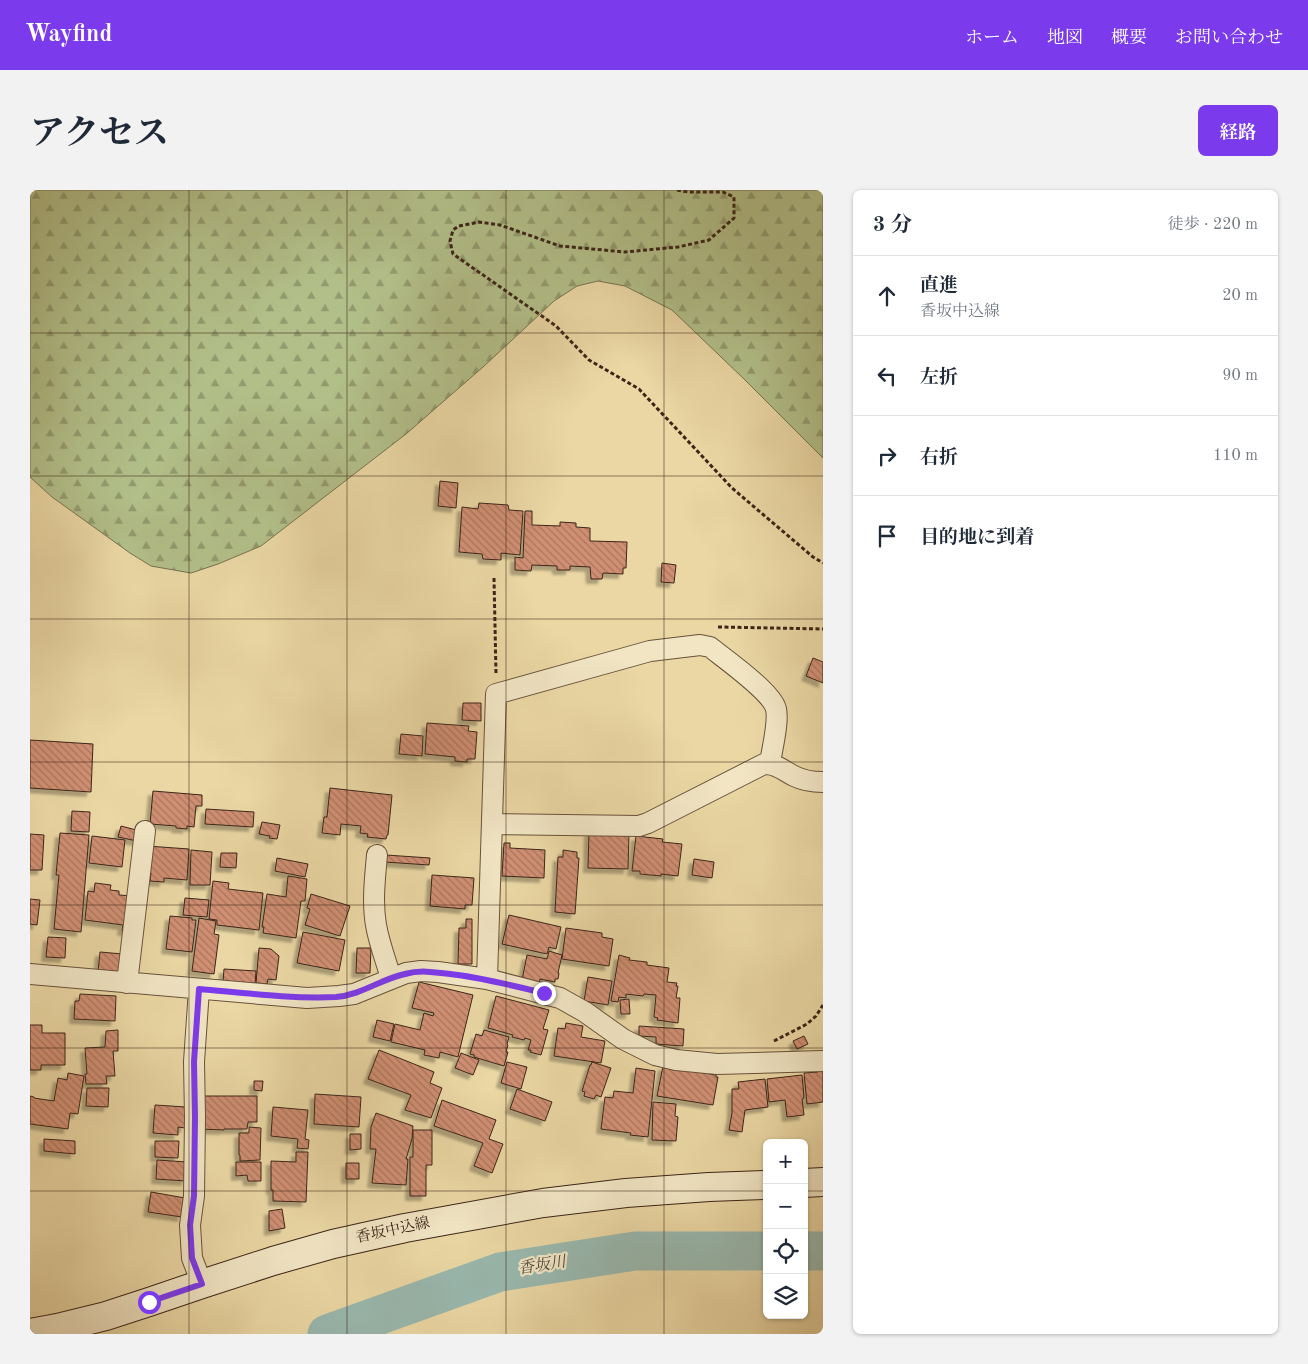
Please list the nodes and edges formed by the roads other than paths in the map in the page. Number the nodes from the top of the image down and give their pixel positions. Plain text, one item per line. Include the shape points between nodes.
1 (770, 763) junction
2 (823, 782) edge
3 (492, 824) junction
4 (144, 831) dead end
5 (377, 855) dead end
6 (30, 974) edge
7 (391, 978) junction
8 (487, 979) junction
9 (127, 983) junction
10 (199, 989) junction
11 (823, 1061) edge
12 (823, 1182) edge
13 (808, 1183) edge
14 (763, 1184) edge
15 (202, 1284) junction
16 (30, 1333) edge

1 - 2 street via 796,777
1 - 3 street via 639,826
1 - 3 street via 776,708 766,693 710,648 700,645 650,651 496,694
3 - 8 street
4 - 9 street
5 - 7 street via 374,910
6 - 9 street
7 - 8 street via 421,971
7 - 10 street via 354,994 307,998
8 - 11 street via 560,998 623,1039 655,1055 717,1064
9 - 10 street
10 - 15 street via 194,1062 194,1196 190,1225 192,1258
12 - 13 main road
14 - 15 main road, 香坂中込線 via 626,1193 524,1206 333,1244
15 - 16 main road, 香坂中込線 via 106,1316

